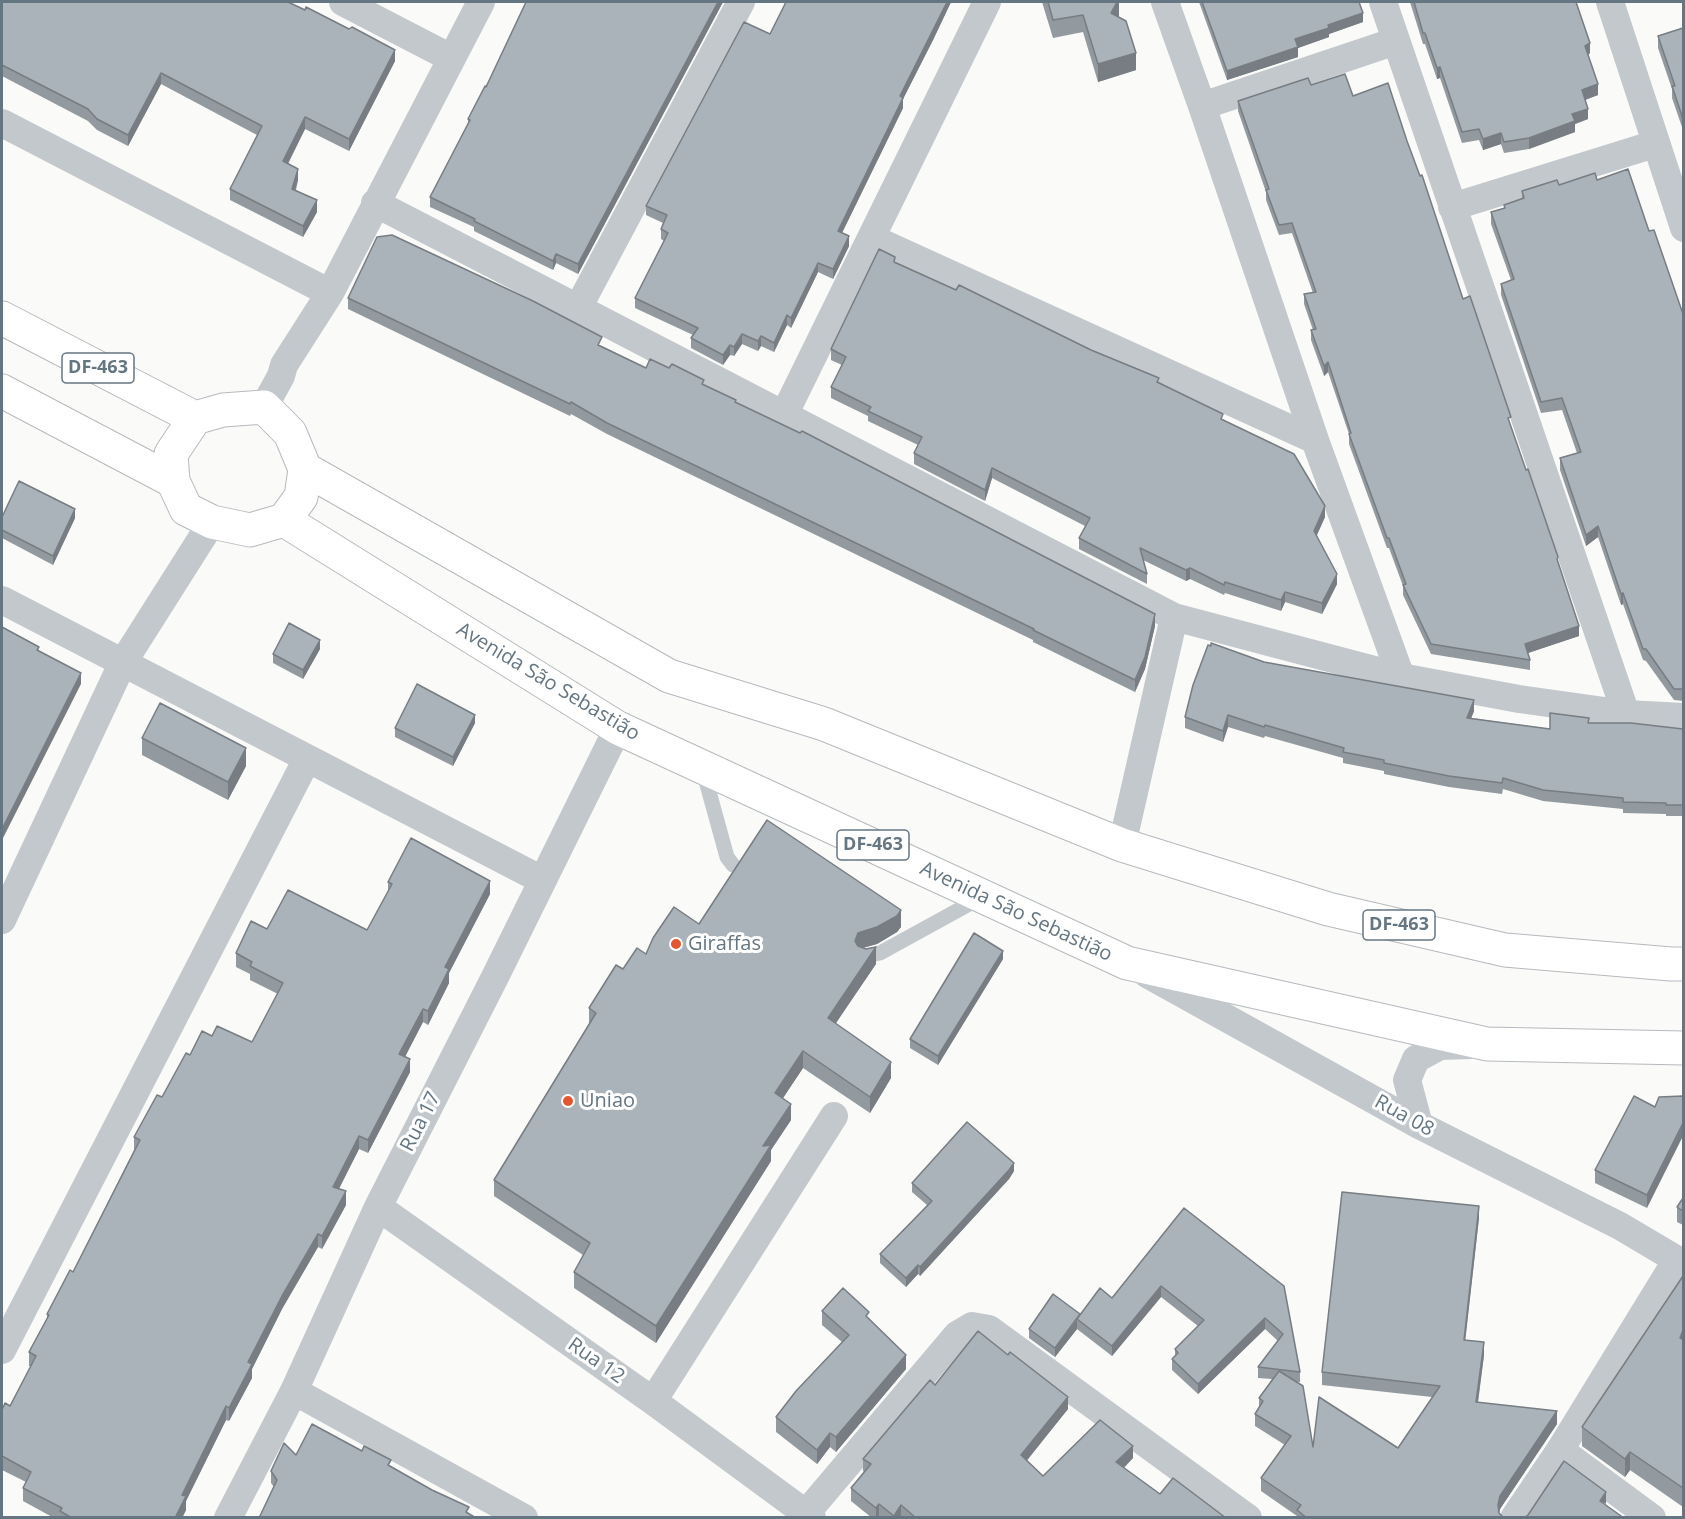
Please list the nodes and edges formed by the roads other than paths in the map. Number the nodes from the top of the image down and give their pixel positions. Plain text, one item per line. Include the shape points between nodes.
1 (343, 2) edge
2 (481, 2) edge
3 (741, 2) edge
4 (987, 2) edge
5 (1165, 2) edge
6 (1383, 2) edge
7 (1613, 2) edge
8 (1396, 41) junction
9 (451, 58) junction
10 (1202, 106) junction
11 (2, 123) edge
12 (1655, 144) junction
13 (375, 203) junction
14 (1452, 207) junction
15 (1683, 228) edge
16 (871, 238) junction
17 (330, 293) junction
18 (578, 308) junction
19 (2, 318) edge
20 (2, 391) edge
21 (264, 407) junction
22 (784, 415) junction
23 (195, 418) junction
24 (1315, 441) junction
25 (305, 469) junction
26 (173, 481) junction
27 (284, 520) junction
28 (212, 522) junction
29 (2, 600) edge
30 (1174, 617) junction
31 (122, 664) junction
32 (1401, 677) junction
33 (1626, 714) junction
34 (1683, 717) edge
35 (618, 728) junction
36 (307, 759) junction
37 (703, 767) junction
38 (1122, 845) junction
39 (733, 865) dead end
40 (542, 880) junction
41 (983, 896) junction
42 (3, 912) edge
43 (865, 956) edge
44 (1127, 963) junction
45 (1683, 964) edge
46 (1486, 1044) junction
47 (1683, 1048) edge
48 (834, 1116) dead end
49 (1419, 1125) junction
50 (378, 1207) junction
51 (1680, 1262) edge
52 (2, 1350) edge
53 (294, 1391) junction
54 (653, 1401) junction
55 (1560, 1450) junction
56 (807, 1516) edge
57 (228, 1518) edge
58 (524, 1518) edge
59 (1248, 1518) edge
60 (1514, 1518) edge
61 (1652, 1518) edge

1 - 9 street
2 - 9 street
3 - 18 street
4 - 16 street
5 - 10 street
6 - 8 street
7 - 12 street
8 - 10 street
8 - 14 street
9 - 13 street
10 - 24 street
11 - 17 street
12 - 14 street
12 - 15 street
13 - 17 street
13 - 18 street
14 - 33 street
16 - 22 street
16 - 24 street
17 - 21 street via 284,365
18 - 22 street
19 - 23 main road, DF-463
20 - 26 main road
21 - 23 main road via 223,410
21 - 25 main road via 290,433
22 - 30 street
23 - 26 main road via 171,454
24 - 32 street
25 - 27 main road via 302,497
25 - 38 main road, DF-463 via 669,676 824,724
26 - 28 main road via 186,509
27 - 28 main road via 250,530
27 - 35 main road, Avenida São Sebastião / DF-463
28 - 31 street
29 - 31 street
30 - 32 street
30 - 38 street
31 - 36 street
31 - 42 street
32 - 33 street
33 - 34 street
35 - 37 main road, Avenida São Sebastião / DF-463
35 - 40 street, Rua 17
36 - 40 street
36 - 52 street
37 - 39 lane via 727,857
37 - 41 main road, Avenida São Sebastião / DF-463
38 - 45 main road, DF-463 via 1328,909 1504,950
40 - 50 street, Rua 17
41 - 43 lane via 880,953
41 - 44 main road, Avenida São Sebastião / DF-463
44 - 46 main road, Avenida São Sebastião / DF-463
44 - 49 street, Rua 08
46 - 47 main road, Avenida São Sebastião / DF-463
46 - 49 street via 1440,1046 1416,1059 1407,1080
48 - 54 street
49 - 51 street, Rua 08 via 1620,1226
50 - 53 street, Rua 17
50 - 54 street, Rua 12
51 - 55 street
53 - 57 street, Rua 17
53 - 58 street
54 - 56 street, Rua 12
55 - 60 street
55 - 61 street
56 - 59 street via 957,1335 972,1326 989,1329

